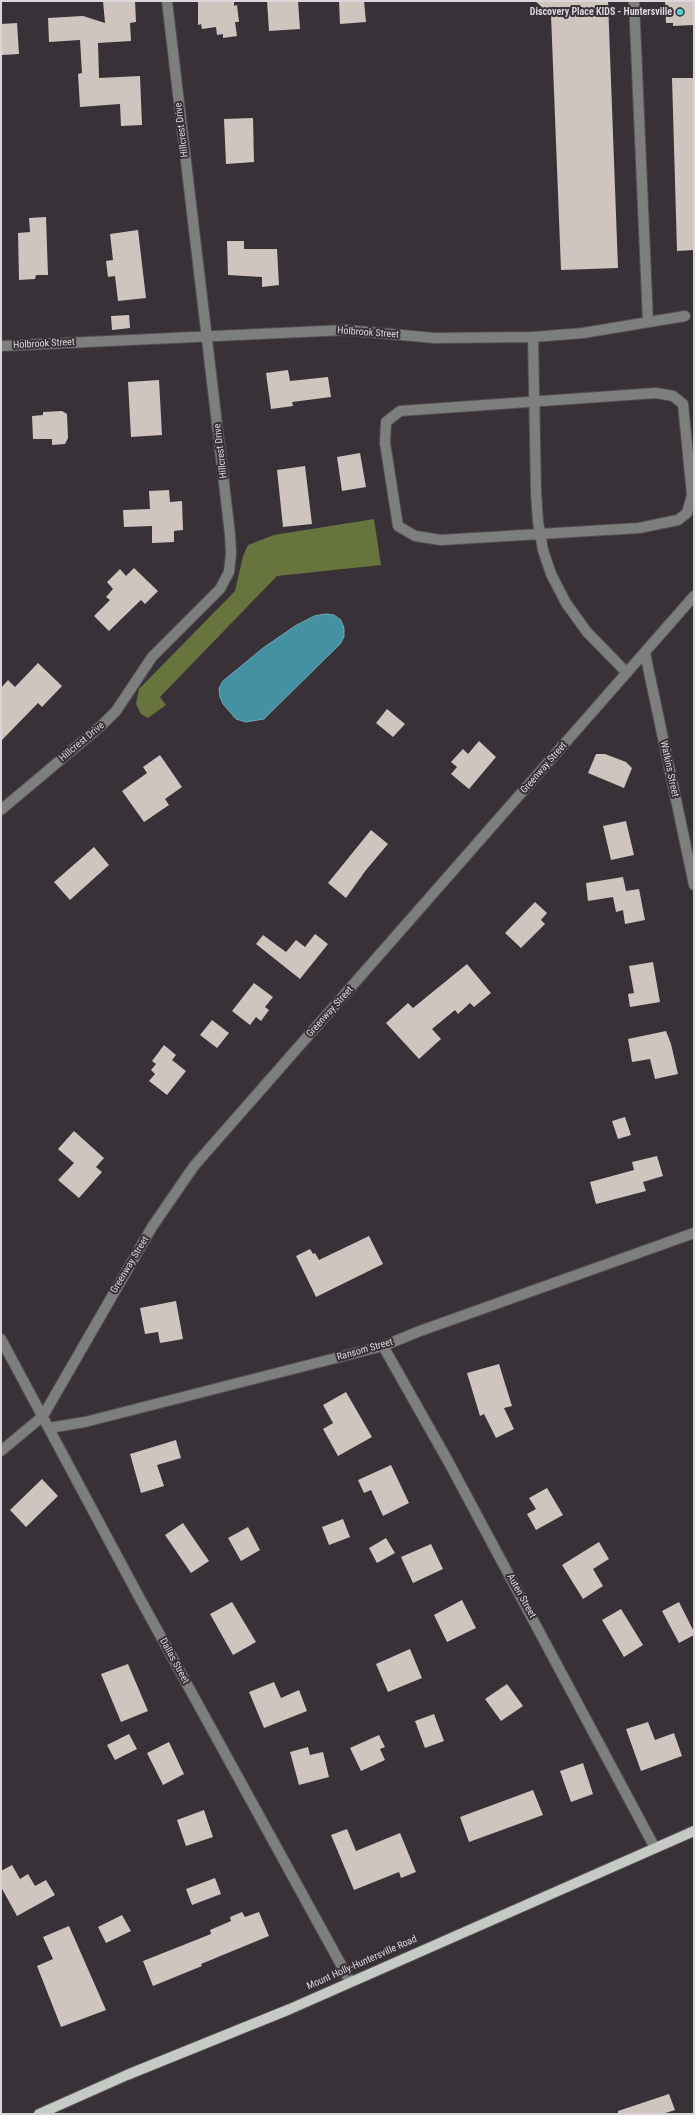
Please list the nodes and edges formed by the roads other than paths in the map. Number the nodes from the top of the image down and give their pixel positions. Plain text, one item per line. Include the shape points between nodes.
1 (167, 1) edge
2 (634, 1) edge
3 (685, 316) dead end
4 (648, 322) junction
5 (207, 336) junction
6 (533, 337) junction
7 (1, 346) edge
8 (535, 403) junction
9 (540, 534) junction
10 (694, 596) edge
11 (645, 653) junction
12 (627, 673) junction
13 (1, 810) edge
14 (689, 838) edge
15 (694, 885) edge
16 (694, 1233) edge
17 (1, 1339) edge
18 (383, 1346) junction
19 (43, 1416) junction
20 (49, 1428) junction
21 (1, 1451) edge
22 (694, 1831) edge
23 (656, 1848) junction
24 (350, 1981) junction
25 (39, 2114) edge

1 - 5 street, Hillcrest Drive
2 - 4 street
3 - 4 street, Holbrook Street
4 - 6 street, Holbrook Street via 583,333
5 - 6 street, Holbrook Street via 345,330 435,338
5 - 7 street, Holbrook Street
5 - 13 street, Hillcrest Drive via 230,534 229,572 220,589 152,657 112,716
6 - 8 street
8 - 9 street via 536,492
8 - 9 street via 400,411 386,422 385,443 398,526 415,536 441,540
8 - 9 street via 656,393 673,396 683,404 692,495 687,513 678,520 639,528
9 - 12 street via 551,574 566,603 587,632
10 - 11 street, Greenway Street
11 - 12 street, Greenway Street
11 - 14 street, Watkins Street
12 - 19 street, Greenway Street via 194,1166 152,1227
14 - 15 street, Watkins Street
16 - 18 street, Ransom Street
17 - 19 street, Dallas Street
18 - 20 street, Ransom Street via 86,1422
18 - 23 street, Auten Street via 448,1461
19 - 20 street, Dallas Street
19 - 21 street, Greenway Street
20 - 24 street, Dallas Street via 138,1596
22 - 23 main road, Mount Holly-Huntersville Road
23 - 24 main road, Mount Holly-Huntersville Road
24 - 25 main road, Mount Holly-Huntersville Road

